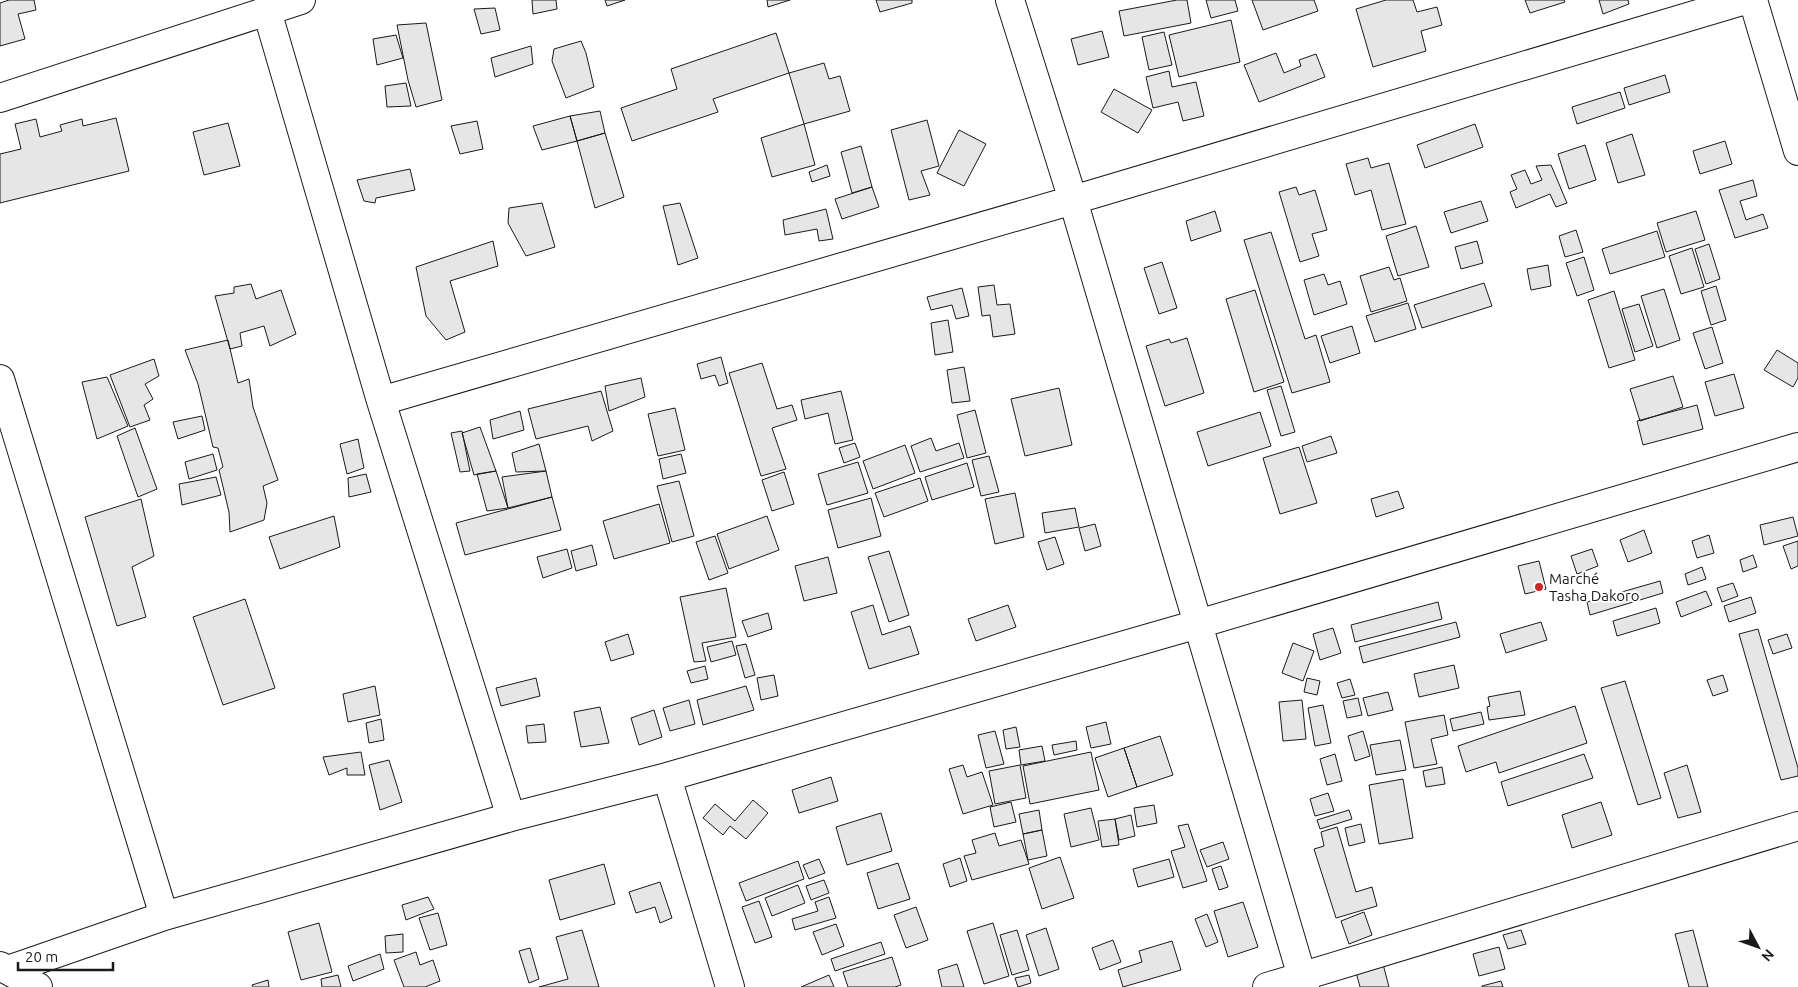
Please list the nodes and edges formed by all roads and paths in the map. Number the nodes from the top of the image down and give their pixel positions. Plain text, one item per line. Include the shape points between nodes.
1 (301, 0) edge
2 (1010, 0) edge
3 (1745, 0) edge
4 (1753, 0) edge
5 (267, 11) junction
6 (0, 98) edge
7 (1798, 151) edge
8 (1073, 200) junction
9 (0, 379) edge
10 (382, 401) junction
11 (1798, 447) edge
12 (1198, 624) junction
13 (667, 777) junction
14 (511, 817) junction
15 (1798, 826) edge
16 (164, 916) junction
17 (4, 968) edge
18 (1303, 982) edge
19 (38, 987) edge
20 (730, 987) edge
21 (1268, 987) edge

1 - 5 street
2 - 8 street
3 - 8 street
4 - 7 street
5 - 6 street
5 - 10 street
8 - 10 street
8 - 12 street
9 - 16 street
10 - 14 street
11 - 12 street
12 - 13 street
12 - 18 street
13 - 14 street
13 - 20 street
14 - 16 street
15 - 18 street
16 - 17 street
17 - 19 street
18 - 21 street

